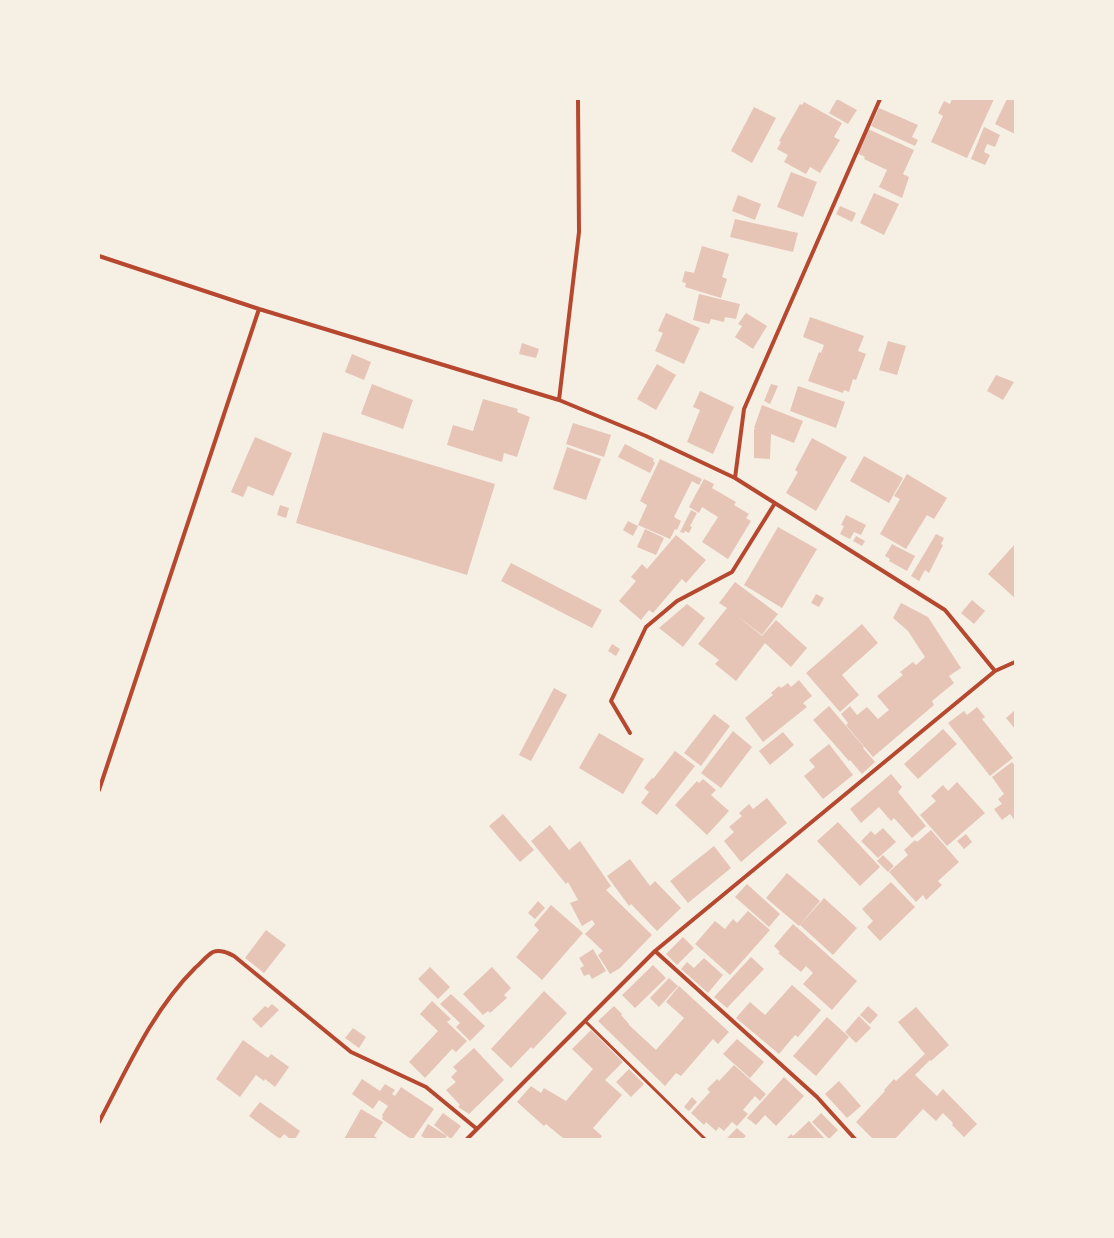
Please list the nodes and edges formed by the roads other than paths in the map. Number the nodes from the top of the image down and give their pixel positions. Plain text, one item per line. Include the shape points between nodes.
1 (578, 99) edge
2 (873, 99) edge
3 (879, 100) edge
4 (99, 256) edge
5 (259, 309) junction
6 (559, 400) junction
7 (736, 478) junction
8 (775, 503) junction
9 (1015, 662) edge
10 (995, 671) junction
11 (630, 733) dead end
12 (99, 790) edge
13 (655, 951) junction
14 (585, 1021) junction
15 (99, 1122) edge
16 (477, 1129) junction
17 (466, 1139) edge
18 (705, 1139) edge
19 (855, 1139) edge

1 - 6 street via 579,232
2 - 3 street
3 - 7 street via 744,409
4 - 5 street
5 - 6 street
5 - 12 street
6 - 7 street via 646,436
7 - 8 street
8 - 10 street via 945,610
8 - 11 street via 732,572 677,601 646,627 611,701
9 - 10 street
10 - 13 street
13 - 14 street
13 - 19 street via 817,1097
14 - 16 street
14 - 18 lane
15 - 16 street via 157,1014 186,977 206,958 220,951 234,956 351,1052 426,1087
16 - 17 street

